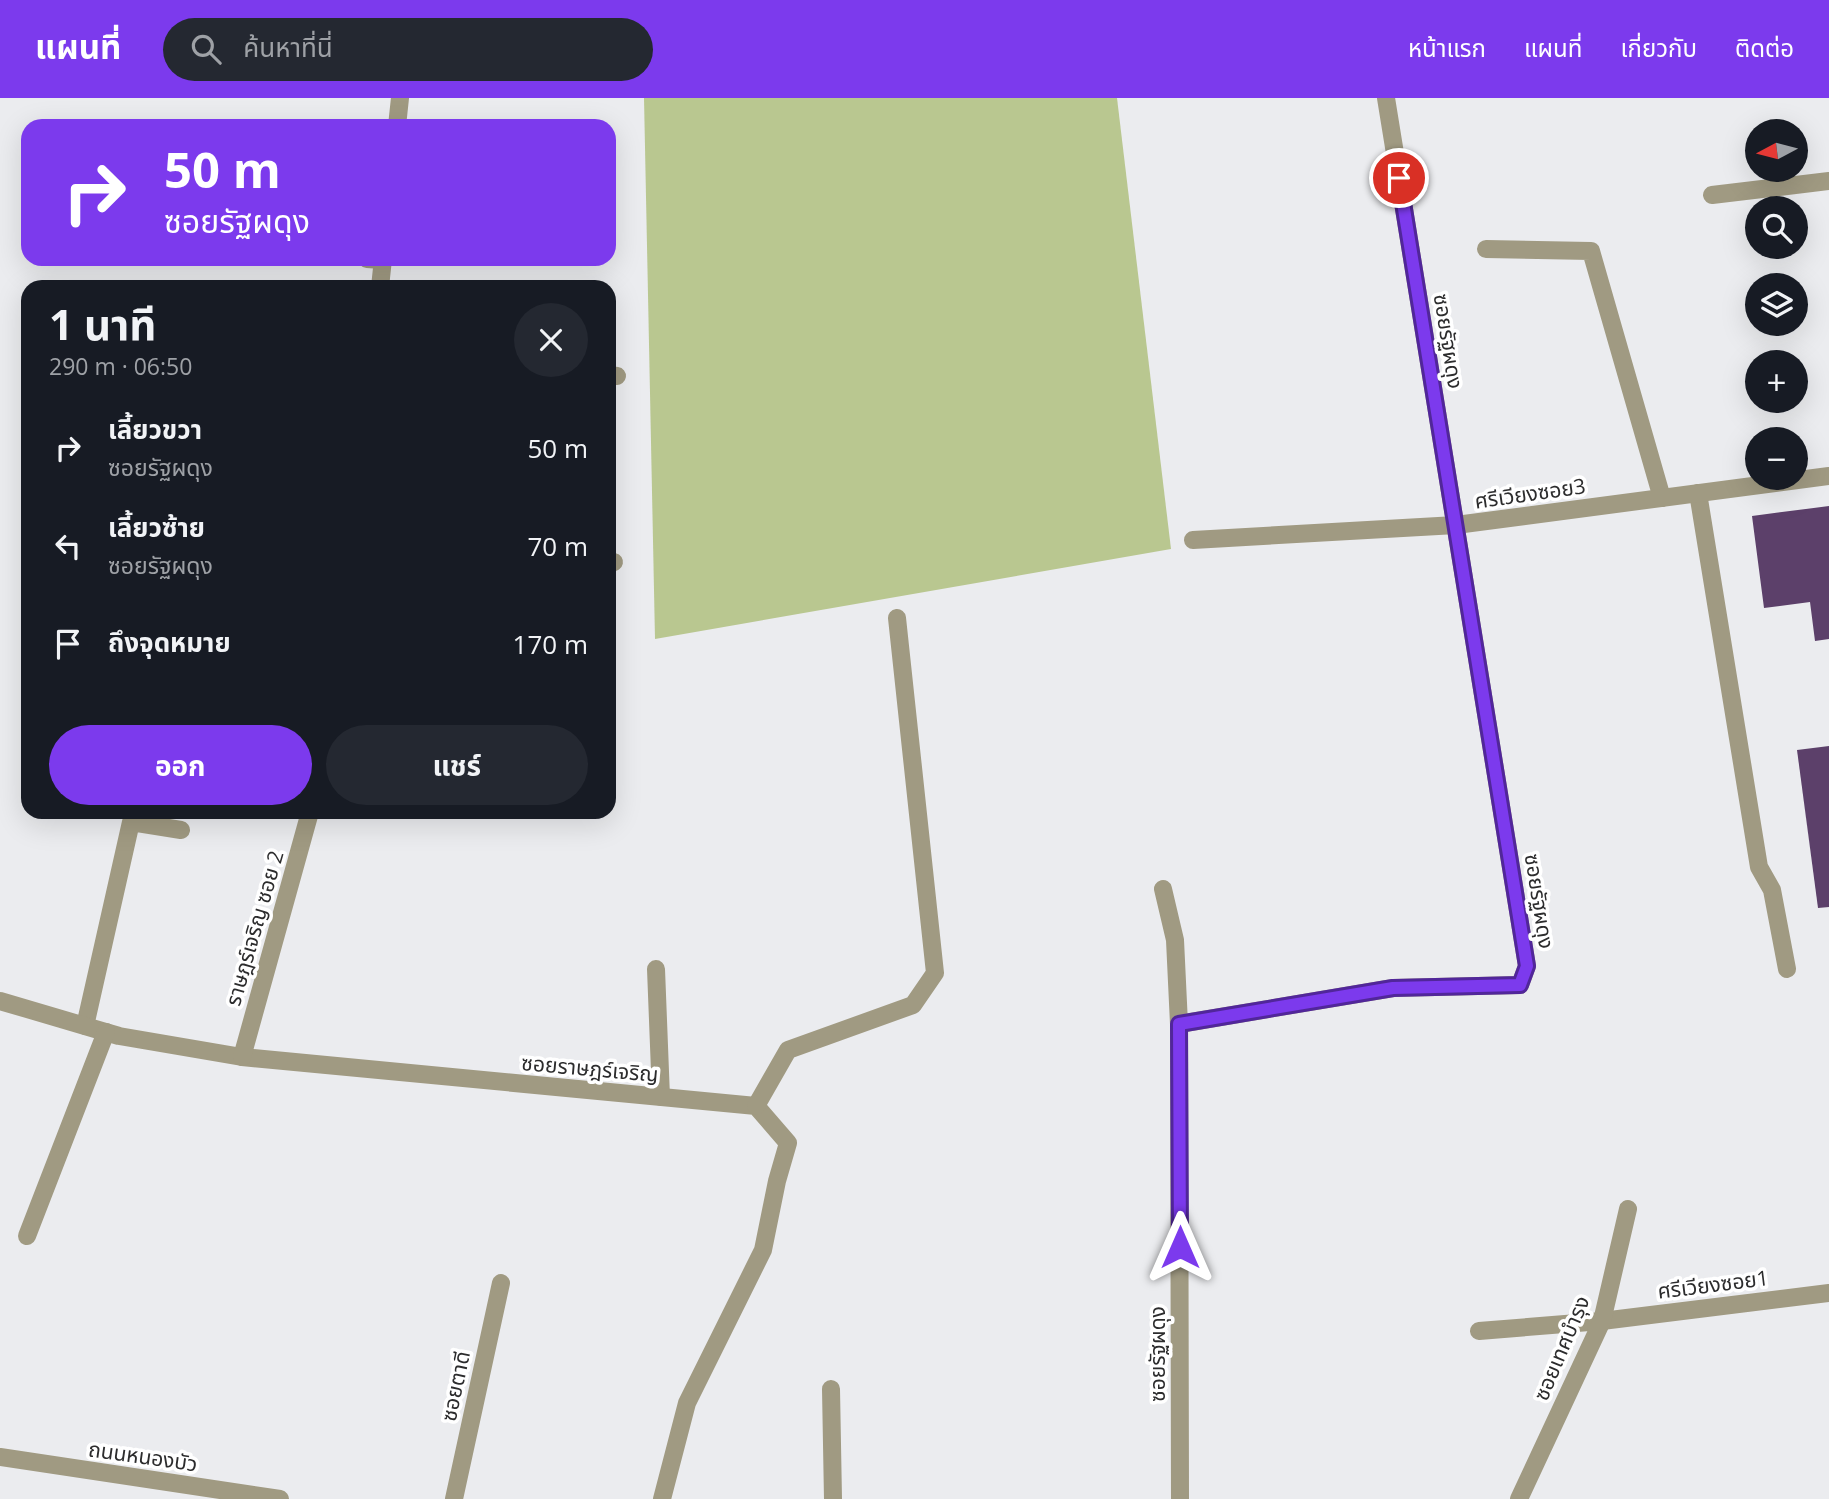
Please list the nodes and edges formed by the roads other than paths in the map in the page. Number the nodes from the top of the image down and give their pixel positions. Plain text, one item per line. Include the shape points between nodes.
1 (400, 98) edge
2 (1386, 98) edge
3 (398, 119) edge
4 (1829, 181) edge
5 (1712, 195) dead end
6 (1486, 249) dead end
7 (1829, 475) edge
8 (1698, 493) junction
9 (1662, 498) junction
10 (1456, 525) junction
11 (1193, 540) dead end
12 (897, 618) dead end
13 (308, 819) edge
14 (181, 830) dead end
15 (1163, 889) dead end
16 (656, 969) dead end
17 (1787, 969) dead end
18 (0, 1001) edge
19 (1179, 1024) junction
20 (85, 1026) junction
21 (106, 1032) junction
22 (242, 1057) junction
23 (661, 1097) junction
24 (756, 1106) junction
25 (1628, 1209) dead end
26 (27, 1236) dead end
27 (501, 1283) dead end
28 (1829, 1293) edge
29 (1602, 1321) junction
30 (1479, 1331) dead end
31 (831, 1389) dead end
32 (0, 1457) edge
33 (280, 1499) edge
34 (454, 1499) edge
35 (662, 1499) edge
36 (833, 1499) edge
37 (1180, 1499) edge
38 (1519, 1499) edge

1 - 3 street
2 - 10 street, ซอยรัฐผดุง
4 - 5 street
6 - 9 street via 1591,251
7 - 8 street, ศรีเวียงซอย3
8 - 9 street, ศรีเวียงซอย3
8 - 17 street via 1759,867 1772,890
9 - 10 street, ศรีเวียงซอย3
10 - 11 street, ศรีเวียงซอย3
10 - 19 street, ซอยรัฐผดุง via 1527,966 1520,985 1393,988
12 - 24 street via 935,973 913,1005 788,1050
13 - 22 street, ราษฎร์เจริญ ซอย 2
14 - 20 street via 131,822
15 - 19 street via 1175,940
16 - 23 street
18 - 20 street, ซอยราษฎร์เจริญ
19 - 37 street, ซอยรัฐผดุง
20 - 21 street, ซอยราษฎร์เจริญ
21 - 22 street, ซอยราษฎร์เจริญ
21 - 26 street
22 - 23 street, ซอยราษฎร์เจริญ
23 - 24 street, ซอยราษฎร์เจริญ
24 - 35 street via 788,1143 764,1250 687,1403
25 - 29 street, ซอยเทศบำรุง
27 - 34 street, ซอยตาดี
28 - 29 street, ศรีเวียงซอย1
29 - 30 street, ศรีเวียงซอย1
29 - 38 street, ซอยเทศบำรุง
31 - 36 street
32 - 33 street, ถนนหนองบัว

